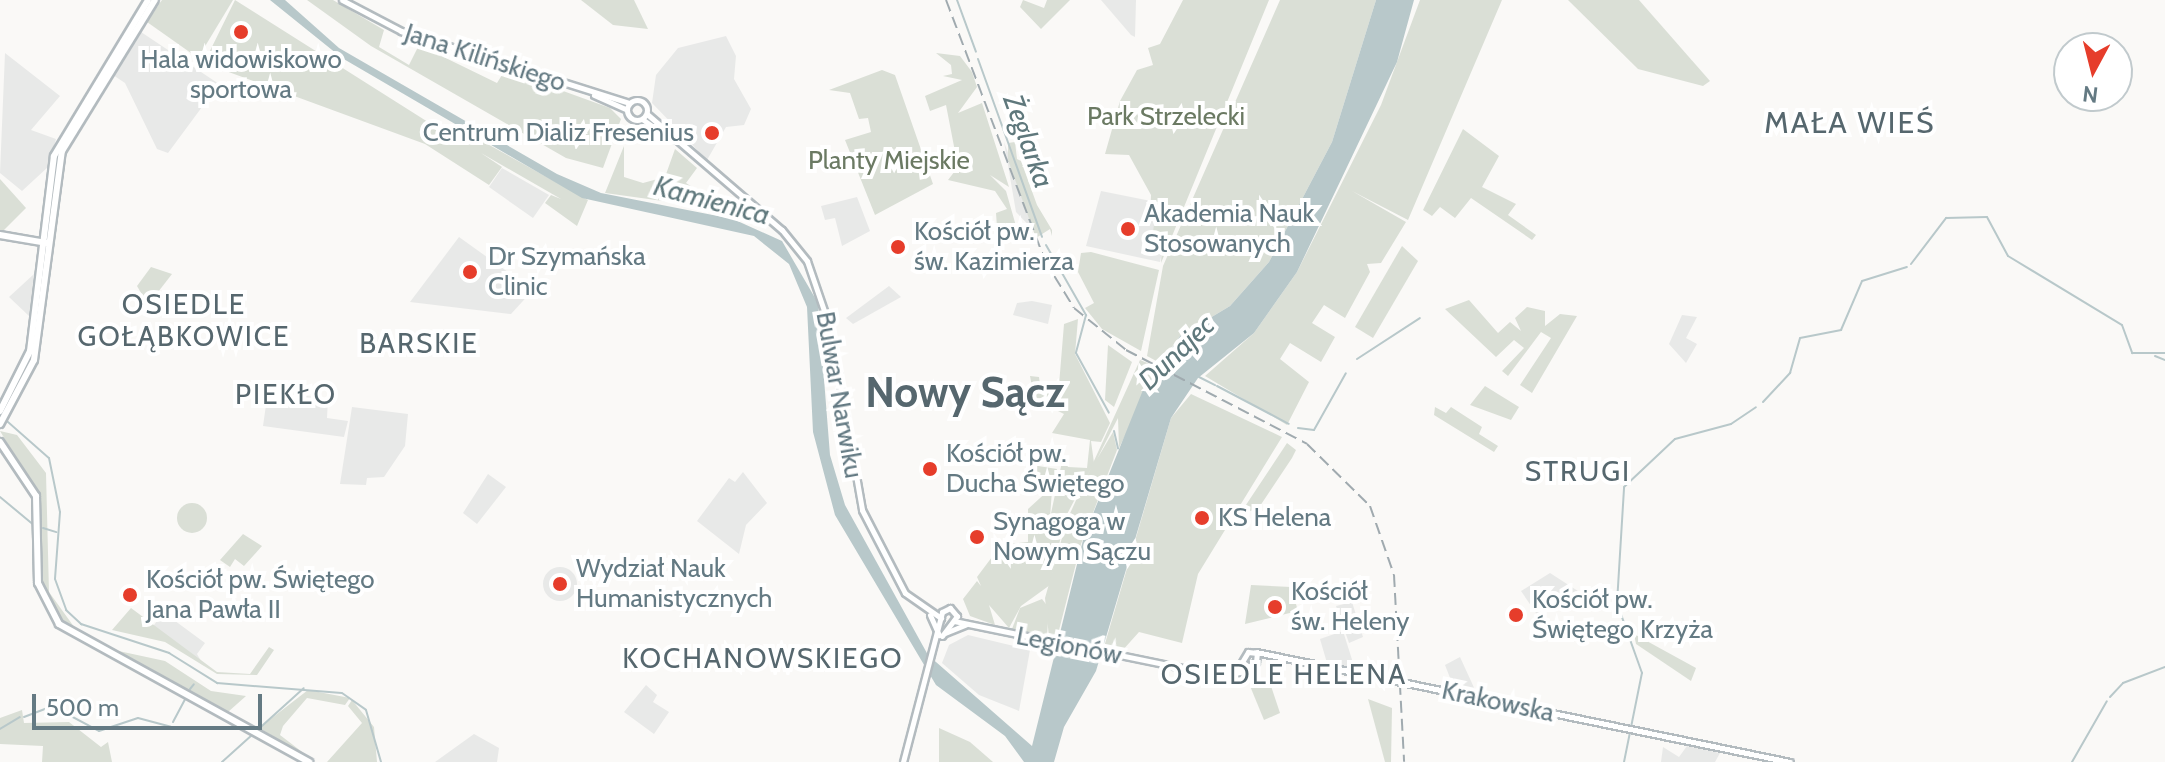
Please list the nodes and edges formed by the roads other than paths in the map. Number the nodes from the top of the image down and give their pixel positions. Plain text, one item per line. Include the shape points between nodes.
1 (148, 0) edge
2 (155, 0) edge
3 (342, 0) edge
4 (628, 106) junction
5 (644, 116) junction
6 (0, 235) edge
7 (48, 244) junction
8 (8, 403) junction
9 (0, 411) edge
10 (0, 424) edge
11 (0, 444) edge
12 (911, 599) junction
13 (927, 612) junction
14 (948, 619) junction
15 (969, 624) junction
16 (978, 626) junction
17 (940, 636) junction
18 (1256, 652) junction
19 (1269, 654) junction
20 (1258, 660) junction
21 (1249, 661) junction
22 (309, 762) edge
23 (903, 762) edge
24 (1790, 762) edge

1 - 7 main road via 56,150
2 - 7 main road via 62,151
3 - 4 main road, Jana Kilińskiego via 393,28
4 - 5 main road via 632,119
4 - 5 main road via 641,101
5 - 12 main road, Bulwar Narwiku via 775,224 807,261 832,337 856,493
6 - 7 main road
7 - 8 main road via 20,377
7 - 8 main road via 36,350 23,386
8 - 9 main road
8 - 10 main road
11 - 22 main road via 36,496 38,583 59,624
12 - 13 main road, Bulwar Narwiku
12 - 14 main road
13 - 14 main road, Bulwar Narwiku
13 - 17 main road
14 - 15 main road, Legionów
14 - 16 main road, Legionów
14 - 17 main road
15 - 16 main road, Legionów
15 - 17 main road
16 - 21 main road, Legionów via 1180,668 1236,672
17 - 23 main road
18 - 19 main road, Krakowska
18 - 20 main road
18 - 21 main road
19 - 20 main road
19 - 24 main road, Krakowska
20 - 21 main road

